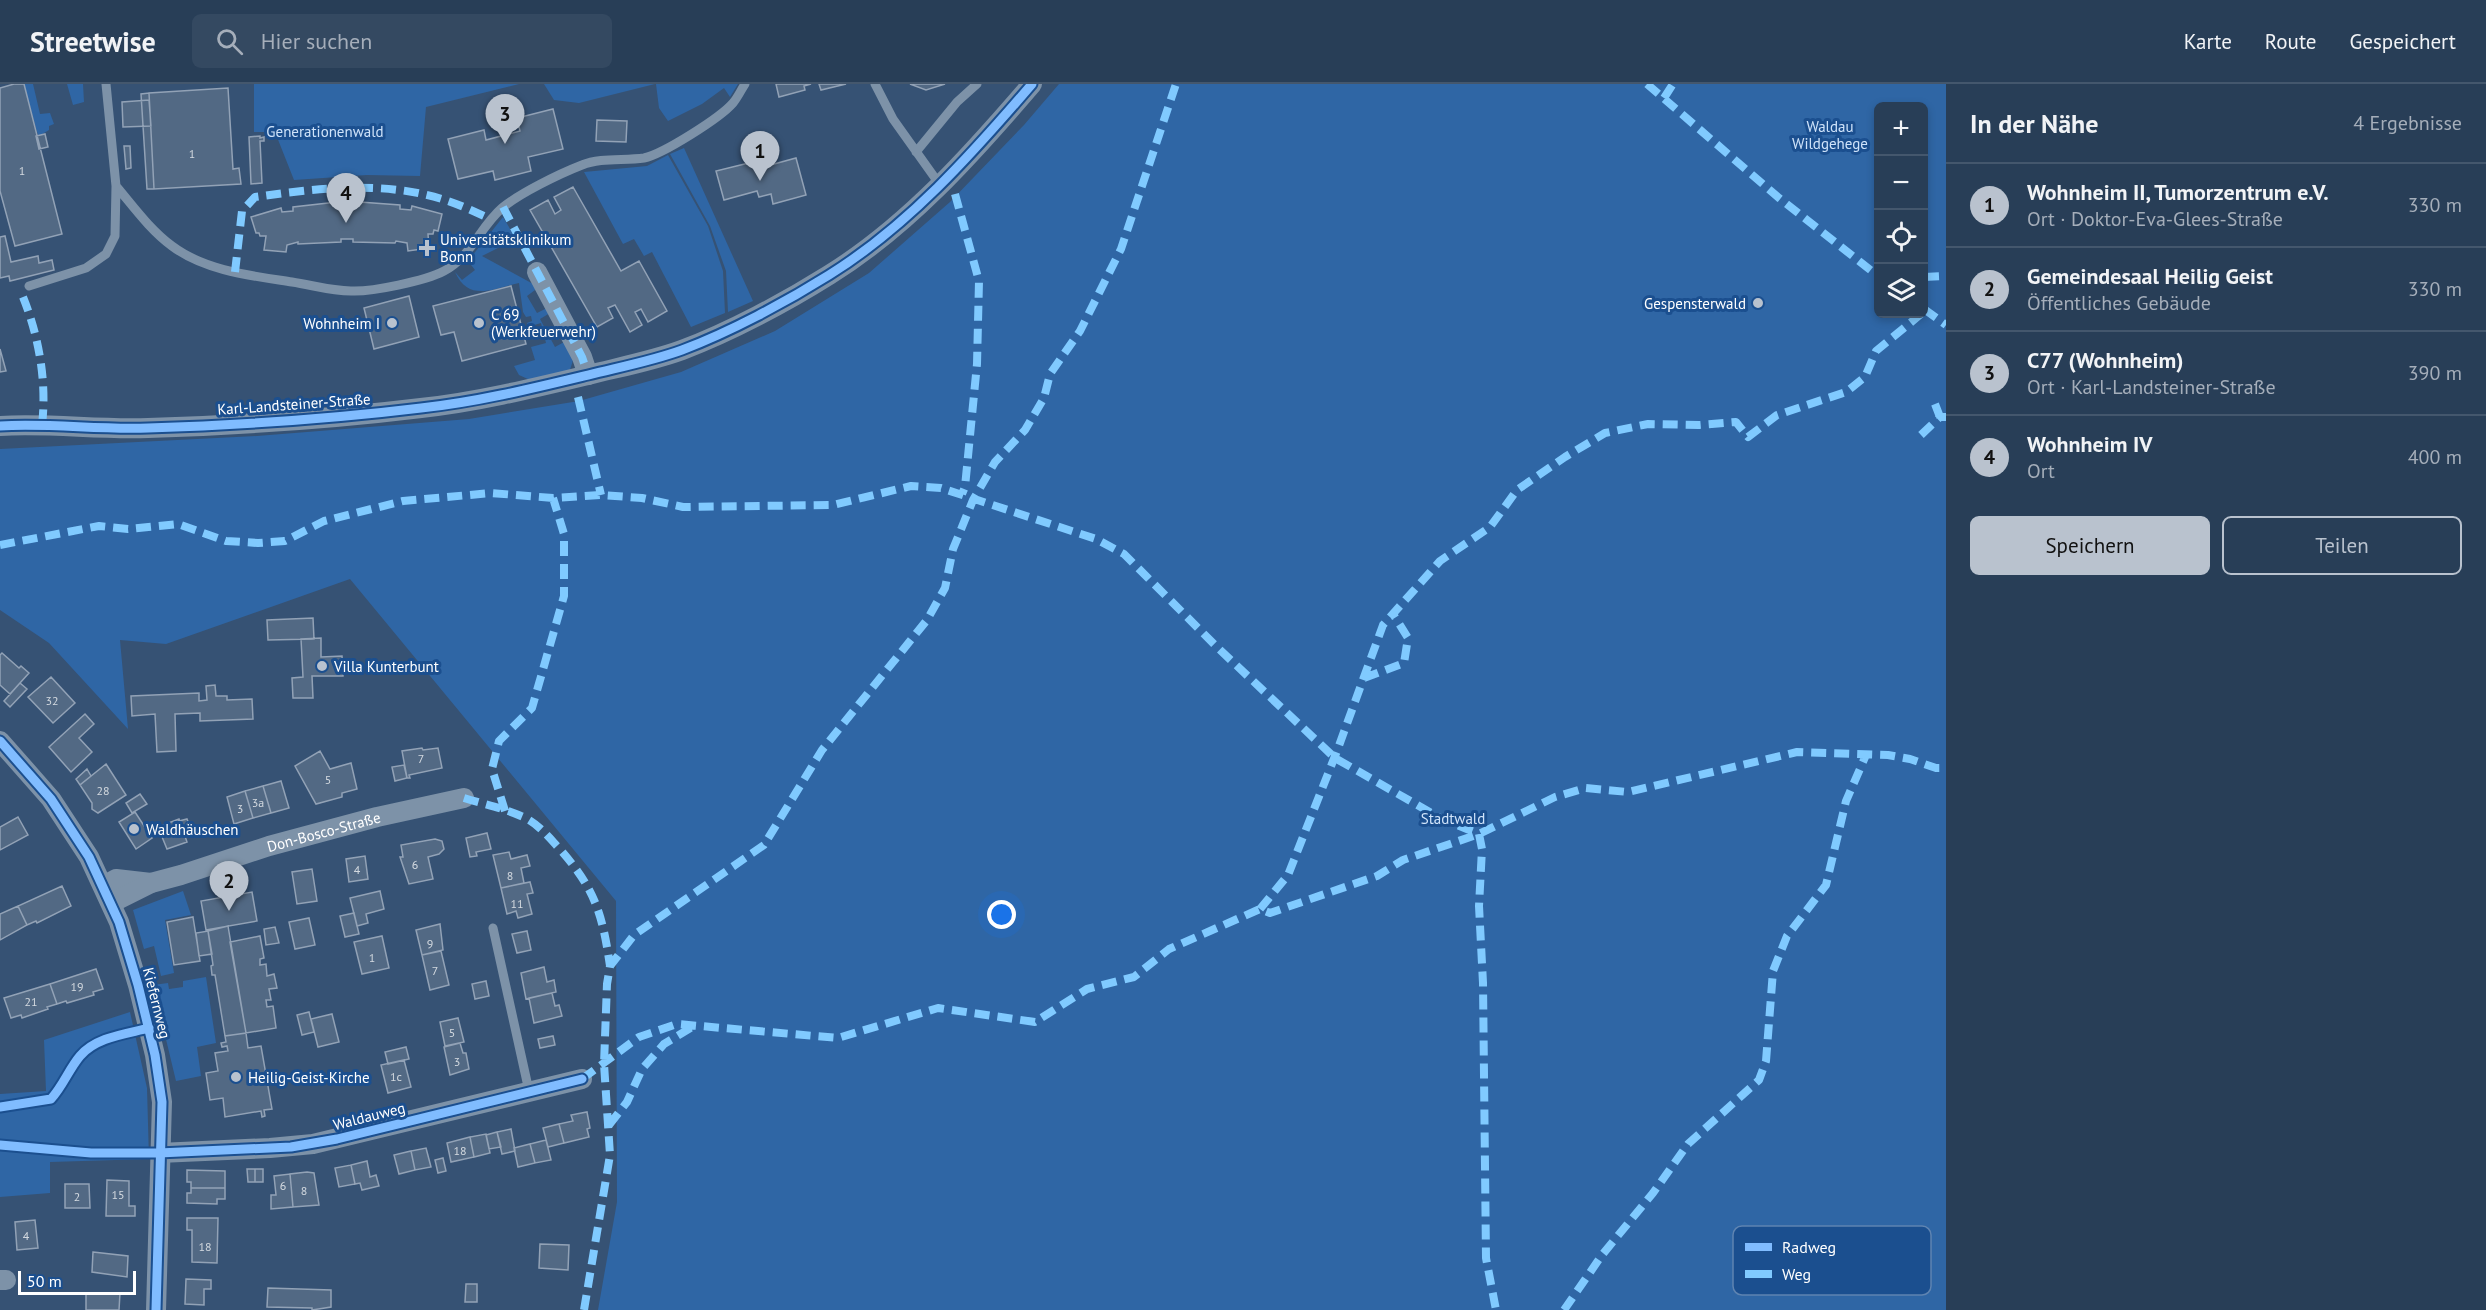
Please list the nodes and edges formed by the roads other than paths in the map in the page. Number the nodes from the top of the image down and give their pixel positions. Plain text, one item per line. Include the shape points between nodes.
1 (106, 84) edge
2 (745, 84) edge
3 (875, 84) edge
4 (977, 84) edge
5 (1032, 84) edge
6 (916, 152) junction
7 (117, 186) junction
8 (940, 186) junction
9 (537, 272) dead end
10 (29, 286) dead end
11 (588, 375) junction
12 (0, 426) edge
13 (0, 741) edge
14 (464, 798) dead end
15 (107, 895) junction
16 (493, 928) dead end
17 (582, 1079) dead end
18 (529, 1091) junction
19 (91, 1153) dead end
20 (159, 1153) junction
21 (156, 1310) edge

1 - 7 lane
2 - 7 lane via 732,104 710,122 647,157 583,164 503,207 470,249 444,271 367,291 337,290 263,277 196,260 171,246
3 - 6 lane
4 - 6 lane
5 - 8 street, Karl-Landsteiner-Straße
6 - 8 lane
7 - 10 lane via 115,236 106,254 86,268
8 - 11 street, Karl-Landsteiner-Straße via 830,274 736,326 683,350
9 - 11 street
11 - 12 street, Karl-Landsteiner-Straße via 423,408 355,415 144,428
13 - 15 street, Kiefernweg via 51,799
14 - 15 street, Don-Bosco-Straße via 315,833
15 - 20 street, Kiefernweg via 135,975 155,1055 162,1102
16 - 18 lane
17 - 18 street, Waldauweg
18 - 20 street, Waldauweg via 313,1144
19 - 20 lane
20 - 21 street, Kiefernweg

